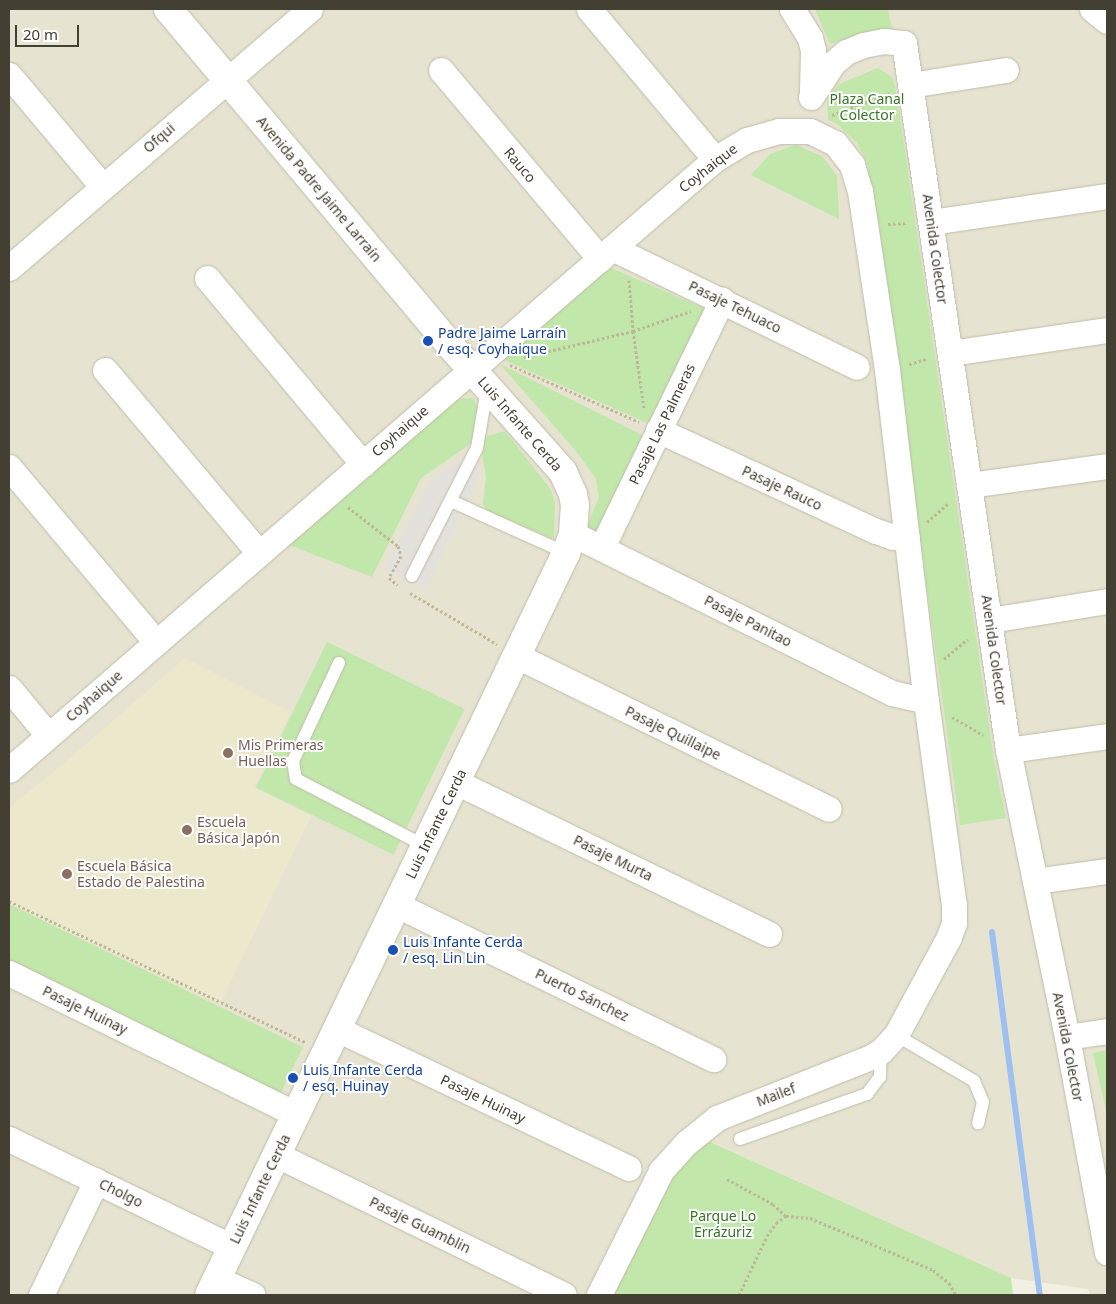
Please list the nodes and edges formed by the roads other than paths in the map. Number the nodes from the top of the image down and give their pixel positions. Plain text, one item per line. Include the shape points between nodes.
1 (168, 9) edge
2 (310, 9) edge
3 (589, 9) edge
4 (792, 9) edge
5 (1092, 9) edge
6 (1107, 21) edge
7 (441, 70) dead end
8 (1006, 70) dead end
9 (9, 75) edge
10 (228, 80) junction
11 (910, 85) junction
12 (811, 97) junction
13 (810, 127) junction
14 (715, 160) junction
15 (103, 187) junction
16 (1107, 196) edge
17 (931, 222) junction
18 (613, 254) junction
19 (9, 268) edge
20 (207, 278) dead end
21 (722, 300) junction
22 (1107, 330) edge
23 (950, 353) junction
24 (857, 367) dead end
25 (104, 370) dead end
26 (480, 378) junction
27 (652, 428) junction
28 (363, 464) junction
29 (1107, 466) edge
30 (9, 467) edge
31 (970, 485) junction
32 (451, 501) junction
33 (907, 538) junction
34 (570, 543) junction
35 (602, 547) junction
36 (260, 553) junction
37 (412, 576) dead end
38 (1107, 601) edge
39 (990, 620) junction
40 (156, 642) junction
41 (517, 656) junction
42 (339, 663) dead end
43 (9, 688) edge
44 (924, 689) junction
45 (48, 736) junction
46 (1107, 736) edge
47 (1008, 750) junction
48 (9, 770) edge
49 (456, 782) junction
50 (829, 809) dead end
51 (425, 846) junction
52 (1107, 871) edge
53 (1035, 881) junction
54 (397, 906) junction
55 (769, 934) dead end
56 (9, 973) edge
57 (1107, 1031) edge
58 (1067, 1037) junction
59 (332, 1041) junction
60 (888, 1043) junction
61 (713, 1059) dead end
62 (296, 1114) junction
63 (978, 1123) dead end
64 (740, 1139) dead end
65 (9, 1140) edge
66 (277, 1155) junction
67 (629, 1168) dead end
68 (96, 1181) junction
69 (232, 1247) junction
70 (1107, 1252) edge
71 (213, 1287) edge
72 (41, 1295) edge
73 (253, 1295) edge
74 (564, 1295) edge
75 (599, 1295) edge

1 - 10 street, Avenida Padre Jaime Larraín
2 - 10 street, Ofqui
3 - 14 street
4 - 12 street via 810,38 813,50
5 - 6 street
7 - 18 street, Rauco
8 - 11 street
9 - 15 street
10 - 15 street, Ofqui
10 - 26 street, Avenida Padre Jaime Larraín
11 - 12 street, Avenida Colector via 904,43 884,41 846,52 833,63
11 - 17 street, Avenida Colector
12 - 13 street
13 - 14 street, Coyhaique via 764,134 747,140
13 - 33 street via 835,143 858,177 887,370
14 - 18 street, Coyhaique
15 - 19 street, Ofqui
16 - 17 street
17 - 23 street, Avenida Colector
18 - 21 street, Pasaje Tehuaco
18 - 26 street, Coyhaique
20 - 28 street
21 - 24 street, Pasaje Tehuaco
21 - 27 street, Pasaje Las Palmeras
22 - 23 street
23 - 31 street, Avenida Colector
25 - 36 street
26 - 28 street, Coyhaique
26 - 32 lane via 477,448
26 - 34 street, Luis Infante Cerda via 563,472 569,483 576,505
27 - 33 street, Pasaje Rauco via 876,531
27 - 35 street, Pasaje Las Palmeras
28 - 36 street, Coyhaique
29 - 31 street
30 - 40 street
31 - 39 street, Avenida Colector
32 - 34 lane
32 - 37 lane
33 - 44 street
34 - 35 street, Pasaje Panitao
34 - 41 street, Luis Infante Cerda
35 - 44 street, Pasaje Panitao via 892,693
36 - 40 street, Coyhaique
38 - 39 street
39 - 47 street, Avenida Colector
40 - 45 street, Coyhaique
41 - 49 street, Luis Infante Cerda
41 - 50 street, Pasaje Quillaipe
42 - 51 lane via 293,762 296,779
43 - 45 street
44 - 60 street via 954,923
45 - 48 street, Coyhaique
46 - 47 street
47 - 53 street, Avenida Colector
49 - 51 street, Luis Infante Cerda
49 - 55 street, Pasaje Murta
51 - 54 street, Luis Infante Cerda
52 - 53 street
53 - 58 street, Avenida Colector
54 - 59 street, Luis Infante Cerda
54 - 61 street, Puerto Sánchez
56 - 62 street, Pasaje Huinay
57 - 58 street
58 - 70 street, Avenida Colector
59 - 62 street, Luis Infante Cerda
59 - 67 street, Pasaje Huinay
60 - 63 lane via 974,1081 983,1102
60 - 64 lane via 880,1076 866,1094
60 - 75 street, Mailef via 871,1058 717,1118 700,1129 661,1171
62 - 66 street, Luis Infante Cerda
65 - 68 street, Cholgo
66 - 69 street, Luis Infante Cerda
66 - 74 street, Pasaje Guamblin
68 - 69 street, Cholgo
68 - 72 street
69 - 71 street, Luis Infante Cerda
71 - 73 street

